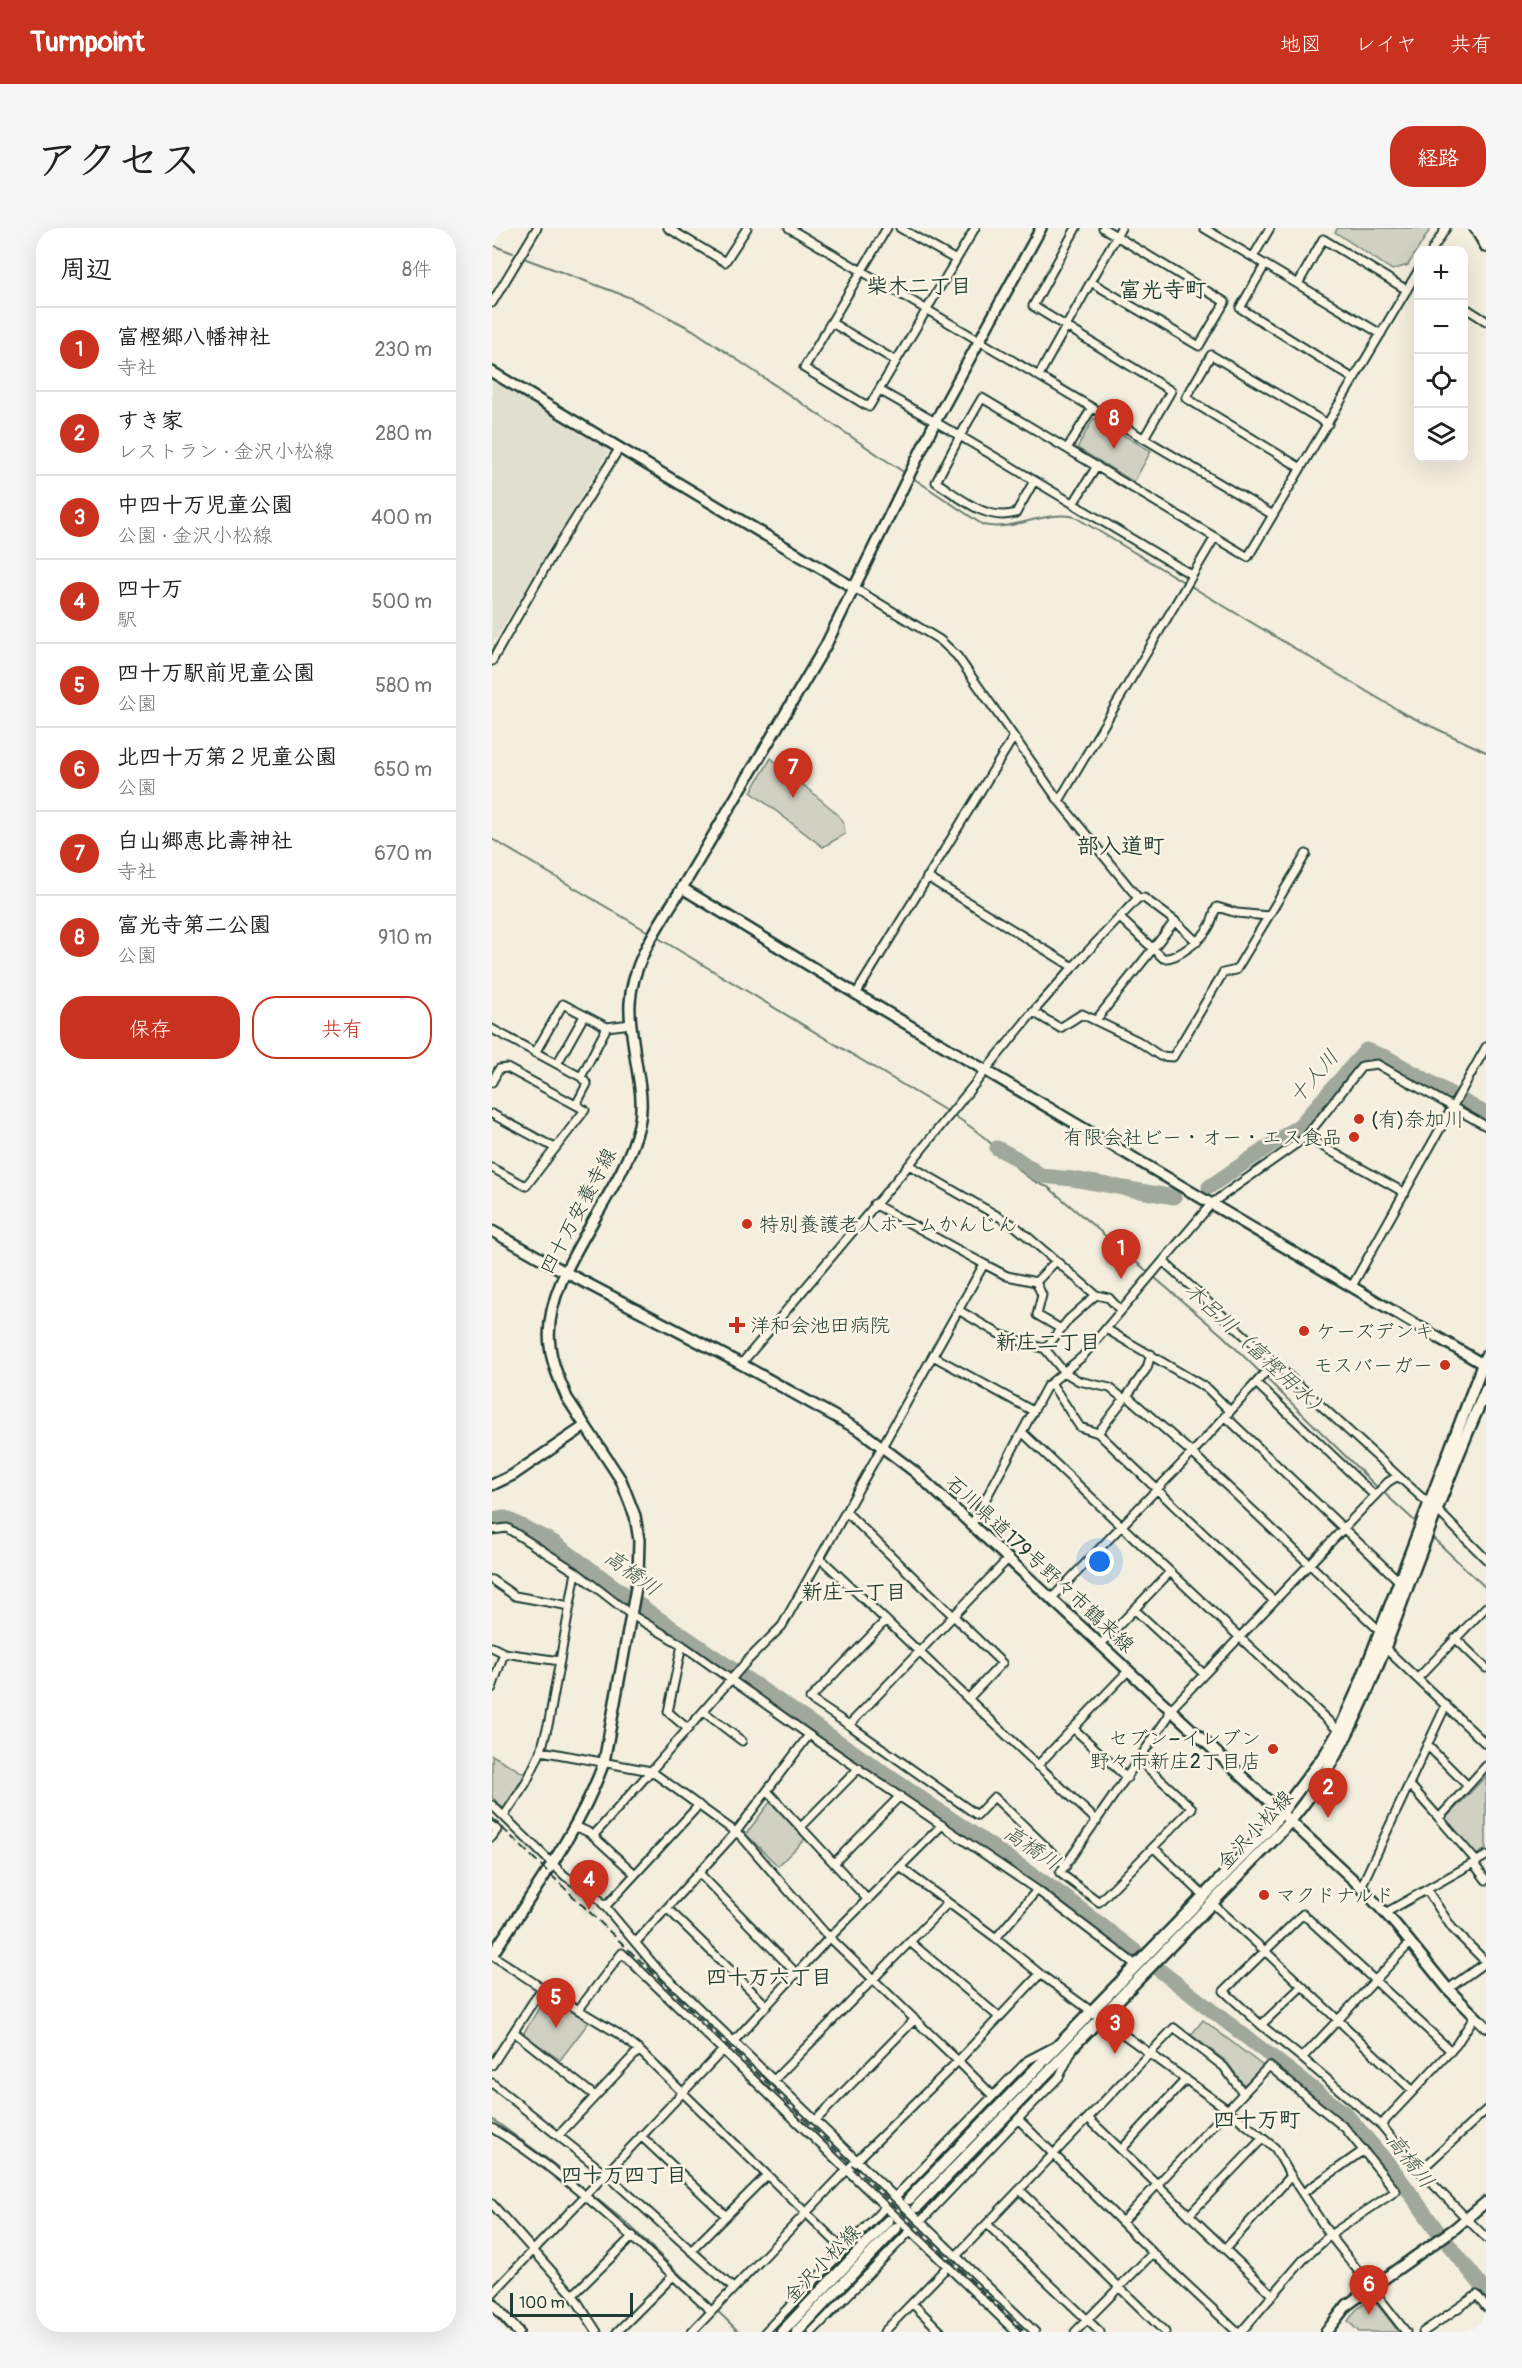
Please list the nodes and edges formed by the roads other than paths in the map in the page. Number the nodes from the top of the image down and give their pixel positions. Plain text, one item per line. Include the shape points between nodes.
1 (537, 228) edge
2 (668, 228) edge
3 (747, 228) edge
4 (789, 228) edge
5 (887, 228) edge
6 (900, 228) edge
7 (975, 228) edge
8 (1041, 228) edge
9 (1076, 228) edge
10 (1103, 228) edge
11 (1121, 228) edge
12 (1204, 228) edge
13 (1270, 228) edge
14 (1446, 228) edge
15 (1475, 228) edge
16 (1117, 236) junction
17 (1434, 246) edge
18 (1486, 247) edge
19 (1253, 257) junction
20 (956, 260) junction
21 (1265, 265) junction
22 (860, 271) junction
23 (1414, 279) edge
24 (1091, 282) junction
25 (1298, 284) junction
26 (1407, 290) junction
27 (492, 303) edge
28 (927, 310) junction
29 (1468, 310) edge
30 (1486, 321) edge
31 (832, 323) junction
32 (1066, 327) junction
33 (1380, 334) junction
34 (979, 341) junction
35 (896, 361) junction
36 (492, 372) edge
37 (1039, 375) junction
38 (1354, 379) junction
39 (879, 390) junction
40 (1092, 408) junction
41 (935, 422) junction
42 (1328, 424) junction
43 (960, 436) junction
44 (1144, 438) junction
45 (1068, 447) junction
46 (619, 449) junction
47 (1096, 466) junction
48 (1301, 468) junction
49 (1034, 481) junction
50 (1073, 504) junction
51 (1273, 515) junction
52 (1215, 537) junction
53 (1191, 576) junction
54 (854, 588) junction
55 (492, 661) edge
56 (1013, 738) junction
57 (1059, 801) junction
58 (1306, 854) dead end
59 (927, 877) junction
60 (682, 888) junction
61 (1138, 898) junction
62 (1268, 916) junction
63 (1120, 918) junction
64 (1174, 921) junction
65 (1197, 942) junction
66 (1152, 949) junction
67 (1073, 967) junction
68 (856, 994) junction
69 (1033, 1012) junction
70 (584, 1016) junction
71 (1096, 1020) junction
72 (631, 1024) junction
73 (607, 1027) junction
74 (492, 1029) edge
75 (1486, 1047) edge
76 (536, 1053) junction
77 (557, 1064) junction
78 (495, 1067) edge
79 (986, 1070) junction
80 (580, 1077) junction
81 (492, 1082) edge
82 (1454, 1104) junction
83 (576, 1105) junction
84 (492, 1114) edge
85 (1486, 1126) edge
86 (1306, 1137) junction
87 (555, 1148) junction
88 (909, 1165) junction
89 (493, 1171) edge
90 (1406, 1193) junction
91 (1212, 1203) junction
92 (874, 1204) junction
93 (492, 1231) edge
94 (1163, 1261) junction
95 (1055, 1262) junction
96 (984, 1264) junction
97 (565, 1272) junction
98 (1036, 1282) junction
99 (1352, 1286) junction
100 (1096, 1295) junction
101 (1120, 1310) junction
102 (960, 1311) junction
103 (1061, 1329) junction
104 (1106, 1329) junction
105 (1045, 1349) junction
106 (1151, 1354) junction
107 (933, 1356) junction
108 (1275, 1362) junction
109 (1485, 1362) edge
110 (741, 1364) junction
111 (1064, 1372) junction
112 (1258, 1380) junction
113 (1051, 1383) junction
114 (1486, 1390) edge
115 (1126, 1397) junction
116 (1033, 1411) junction
117 (1228, 1413) junction
118 (585, 1426) junction
119 (1023, 1433) junction
120 (1098, 1433) junction
121 (883, 1447) junction
122 (1192, 1453) junction
123 (1398, 1476) junction
124 (492, 1485) edge
125 (1156, 1489) junction
126 (1376, 1493) junction
127 (1432, 1506) junction
128 (846, 1512) junction
129 (1120, 1525) junction
130 (971, 1526) junction
131 (1343, 1529) junction
132 (1424, 1529) junction
133 (492, 1530) edge
134 (820, 1558) junction
135 (1486, 1559) edge
136 (1007, 1560) junction
137 (1310, 1565) junction
138 (576, 1572) junction
139 (1170, 1572) junction
140 (492, 1580) edge
141 (1399, 1581) junction
142 (1051, 1599) junction
143 (1274, 1601) junction
144 (570, 1606) junction
145 (1486, 1607) edge
146 (1134, 1609) junction
147 (631, 1610) junction
148 (954, 1617) junction
149 (886, 1620) junction
150 (1380, 1631) junction
151 (1238, 1638) junction
152 (1455, 1638) junction
153 (682, 1645) junction
154 (1100, 1645) junction
155 (492, 1647) edge
156 (1385, 1648) junction
157 (920, 1652) junction
158 (504, 1653) junction
159 (560, 1661) junction
160 (1486, 1668) edge
161 (1128, 1671) junction
162 (1204, 1674) junction
163 (1418, 1678) junction
164 (733, 1679) junction
165 (492, 1688) edge
166 (968, 1699) junction
167 (1446, 1705) junction
168 (1170, 1710) junction
169 (704, 1712) junction
170 (849, 1725) junction
171 (1073, 1728) junction
172 (688, 1729) junction
173 (1339, 1731) junction
174 (809, 1735) junction
175 (742, 1741) dead end
176 (1486, 1744) edge
177 (1427, 1745) junction
178 (541, 1750) junction
179 (1139, 1760) junction
180 (604, 1762) junction
181 (1037, 1766) junction
182 (1486, 1766) edge
183 (859, 1768) junction
184 (651, 1771) junction
185 (1127, 1778) junction
186 (1409, 1784) junction
187 (1468, 1786) junction
188 (767, 1791) junction
189 (900, 1796) junction
190 (492, 1805) edge
191 (699, 1805) junction
192 (504, 1816) junction
193 (1286, 1818) junction
194 (1439, 1818) junction
195 (1097, 1821) junction
196 (942, 1825) junction
197 (492, 1826) edge
198 (575, 1826) junction
199 (801, 1827) junction
200 (736, 1832) junction
201 (593, 1836) junction
202 (492, 1837) edge
203 (1154, 1848) junction
204 (1486, 1856) edge
205 (551, 1863) junction
206 (834, 1863) junction
207 (1475, 1863) junction
208 (1066, 1866) junction
209 (900, 1867) junction
210 (699, 1873) junction
211 (635, 1874) junction
212 (1486, 1880) edge
213 (1360, 1887) junction
214 (1037, 1890) junction
215 (1427, 1890) junction
216 (1208, 1899) junction
217 (868, 1900) junction
218 (948, 1903) junction
219 (605, 1907) junction
220 (667, 1908) junction
221 (1385, 1913) junction
222 (830, 1937) junction
223 (996, 1938) junction
224 (636, 1942) junction
225 (910, 1942) junction
226 (1411, 1942) junction
227 (1265, 1951) junction
228 (492, 1955) edge
229 (1152, 1957) junction
230 (1486, 1962) edge
231 (1136, 1964) junction
232 (797, 1974) junction
233 (1040, 1974) junction
234 (873, 1978) junction
235 (1375, 1981) junction
236 (1302, 1986) junction
237 (542, 1988) junction
238 (1448, 1989) junction
239 (767, 2006) junction
240 (579, 2009) junction
241 (1092, 2011) junction
242 (1475, 2016) junction
243 (999, 2017) junction
244 (1102, 2018) junction
245 (915, 2019) junction
246 (1338, 2020) junction
247 (1261, 2025) junction
248 (1486, 2027) edge
249 (514, 2032) junction
250 (734, 2041) junction
251 (1062, 2042) junction
252 (1074, 2046) junction
253 (639, 2050) junction
254 (723, 2050) junction
255 (1451, 2050) junction
256 (1150, 2054) junction
257 (1302, 2058) junction
258 (958, 2061) junction
259 (492, 2065) edge
260 (1186, 2079) junction
261 (774, 2080) junction
262 (492, 2084) edge
263 (1413, 2091) junction
264 (683, 2093) junction
265 (1243, 2093) junction
266 (595, 2096) junction
267 (993, 2096) junction
268 (1228, 2110) junction
269 (1486, 2110) edge
270 (1018, 2119) junction
271 (1089, 2119) junction
272 (816, 2120) junction
273 (1381, 2125) junction
274 (492, 2128) edge
275 (558, 2136) junction
276 (641, 2136) junction
277 (1263, 2138) junction
278 (1121, 2150) junction
279 (1364, 2150) junction
280 (1054, 2154) junction
281 (858, 2160) junction
282 (847, 2170) junction
283 (1420, 2172) junction
284 (606, 2174) junction
285 (766, 2175) junction
286 (1291, 2176) junction
287 (1157, 2184) junction
288 (1020, 2190) junction
289 (588, 2193) junction
290 (1303, 2193) junction
291 (896, 2196) junction
292 (1486, 2202) edge
293 (492, 2204) edge
294 (885, 2207) junction
295 (806, 2214) junction
296 (1189, 2215) junction
297 (726, 2216) junction
298 (1467, 2218) junction
299 (921, 2221) junction
300 (1122, 2222) junction
301 (987, 2224) junction
302 (910, 2231) junction
303 (1330, 2235) junction
304 (633, 2236) junction
305 (1486, 2238) edge
306 (1225, 2249) junction
307 (534, 2250) junction
308 (844, 2250) junction
309 (691, 2251) junction
310 (1153, 2253) junction
311 (956, 2256) junction
312 (947, 2267) junction
313 (673, 2276) junction
314 (1119, 2288) junction
315 (1371, 2288) junction
316 (733, 2289) junction
317 (492, 2294) edge
318 (573, 2295) junction
319 (1273, 2295) junction
320 (912, 2303) junction
321 (492, 2304) edge
322 (1486, 2307) edge
323 (713, 2309) junction
324 (1087, 2320) junction
325 (518, 2332) edge
326 (597, 2332) edge
327 (617, 2332) edge
328 (692, 2332) edge
329 (765, 2332) edge
330 (782, 2332) edge
331 (797, 2332) edge
332 (812, 2332) edge
333 (884, 2332) edge
334 (941, 2332) edge
335 (1016, 2332) edge
336 (1035, 2332) edge
337 (1076, 2332) edge
338 (1100, 2332) edge
339 (1165, 2332) edge
340 (1239, 2332) edge
341 (1326, 2332) edge
342 (1406, 2332) edge
343 (1423, 2332) edge

1 - 27 street
2 - 3 street via 725,262
4 - 22 street
5 - 22 street
6 - 20 street
7 - 20 street
8 - 34 street, 四十万安養寺線
9 - 32 street via 1033,306
10 - 16 street
11 - 16 street
12 - 19 street
13 - 19 street
14 - 17 street
15 - 18 street
16 - 24 street
16 - 24 street via 1225,302 1199,346
19 - 21 street
20 - 28 street
21 - 25 street
21 - 38 street via 1240,308
22 - 28 street
22 - 31 street
23 - 26 street
24 - 32 street
25 - 26 street via 1323,239
25 - 33 street
26 - 33 street
28 - 34 street
28 - 35 street
29 - 30 street
31 - 35 street
31 - 39 street via 804,368 869,407
32 - 37 street
32 - 44 street via 1171,391
33 - 38 street
34 - 37 street
34 - 41 street, 四十万安養寺線
35 - 39 street
36 - 46 street
37 - 40 street
38 - 42 street
39 - 41 street
40 - 44 street
40 - 45 street
41 - 43 street
41 - 54 street, 四十万安養寺線
42 - 48 street
42 - 48 street via 1211,355 1186,398
43 - 45 street via 982,398
43 - 49 street
43 - 49 street via 936,482 980,511 1003,517 1016,513
44 - 51 street
45 - 47 street
46 - 54 street
46 - 55 street
47 - 50 street
47 - 52 street
48 - 51 street
49 - 50 street
50 - 53 street
51 - 52 street via 1248,557
52 - 53 street
53 - 57 street
54 - 56 street via 940,640
54 - 60 street, 四十万安養寺線 via 826,645
56 - 57 street
56 - 59 street
57 - 61 street
58 - 62 street
59 - 67 street
59 - 68 street
60 - 68 street
60 - 72 street, 四十万安養寺線 via 650,941 634,977
61 - 63 street
61 - 64 street via 1144,898
62 - 65 street via 1217,907 1211,924
62 - 71 street via 1236,970 1223,974 1173,1058 1160,1056
63 - 66 street
63 - 67 street
64 - 65 street
64 - 66 street
65 - 66 street via 1168,959
66 - 71 street
67 - 69 street
68 - 79 street
69 - 71 street via 1060,1028 1082,1014
69 - 79 street
70 - 73 street
70 - 76 street via 563,1004
70 - 77 street
72 - 73 street
72 - 97 street, 四十万安養寺線 via 642,1100 640,1124 618,1177
73 - 80 street
74 - 76 street
75 - 82 street
76 - 77 street
77 - 80 street
78 - 81 street
78 - 83 street via 507,1068
79 - 88 street
79 - 91 street
80 - 83 street via 587,1084
82 - 85 street
82 - 86 street via 1377,1064 1362,1066
82 - 90 street
83 - 87 street via 585,1110
84 - 87 street
86 - 90 street
86 - 91 street
87 - 89 street via 526,1186
88 - 92 street
88 - 95 street via 1015,1226
90 - 99 street
91 - 94 street
91 - 99 street
92 - 96 street
92 - 110 street
93 - 97 street, 石川県道179号野々市鶴来線
94 - 101 street
94 - 108 street
95 - 98 street
95 - 100 street
96 - 98 street via 1007,1276
96 - 102 street
97 - 110 street, 石川県道179号野々市鶴来線
97 - 118 street, 四十万安養寺線 via 555,1295 550,1345 561,1384
98 - 103 street via 1042,1295 1037,1315
99 - 109 street
100 - 101 street via 1109,1298
100 - 103 street
101 - 104 street
102 - 105 street via 999,1334
102 - 107 street
103 - 105 street
104 - 106 street
104 - 111 street
105 - 111 street
106 - 115 street via 1147,1368
106 - 117 street via 1208,1389
107 - 116 street
107 - 121 street
108 - 112 street
108 - 123 street
109 - 127 main road, 金沢小松線
110 - 121 street, 石川県道179号野々市鶴来線
111 - 113 street
111 - 115 street
112 - 117 street
112 - 126 street
113 - 116 street
113 - 120 street via 1080,1426
114 - 127 main road, 金沢小松線
115 - 120 street
115 - 122 street
116 - 119 street
117 - 122 street
117 - 131 street
118 - 124 street
118 - 147 street, 四十万安養寺線 via 629,1499 639,1540
119 - 129 street
119 - 130 street
120 - 125 street
121 - 128 street
121 - 130 street, 石川県道179号野々市鶴来線
122 - 125 street
122 - 137 street
123 - 126 street
123 - 127 street
125 - 129 street
125 - 143 street
126 - 131 street
127 - 132 main road, 金沢小松線
127 - 135 street
128 - 134 street
128 - 148 street
129 - 139 street
129 - 142 street
130 - 136 street, 石川県道179号野々市鶴来線
131 - 137 street
131 - 141 street
132 - 141 main road, 金沢小松線
132 - 156 main road, 金沢小松線
133 - 138 street via 507,1528
134 - 149 street
134 - 164 street via 782,1626
136 - 142 street, 石川県道179号野々市鶴来線
136 - 148 street
137 - 143 street
137 - 150 street
138 - 144 street
138 - 147 street
139 - 146 street
139 - 151 street
140 - 144 street via 515,1596
141 - 150 main road, 金沢小松線
142 - 154 street, 石川県道179号野々市鶴来線
143 - 151 street
144 - 159 street
145 - 152 street
146 - 154 street
146 - 162 street
147 - 153 street
147 - 180 street, 四十万安養寺線
148 - 157 street
148 - 166 street via 1002,1663
149 - 157 street
149 - 170 street via 810,1700
150 - 173 main road, 金沢小松線
151 - 162 street
151 - 173 street
152 - 160 street
152 - 163 street
153 - 164 street
153 - 172 street via 668,1712
154 - 161 street, 石川県道179号野々市鶴来線
155 - 158 street
156 - 163 street
156 - 193 main road, 金沢小松線 via 1347,1738 1315,1790
157 - 166 street
157 - 170 street
158 - 159 street
158 - 165 street
159 - 178 street
161 - 168 street, 石川県道179号野々市鶴来線
161 - 171 street
162 - 168 street
163 - 167 street
164 - 169 street
164 - 174 street
166 - 181 street
167 - 176 street
167 - 177 street
168 - 179 street
168 - 193 street, 石川県道179号野々市鶴来線
169 - 172 street
169 - 175 street
170 - 208 street via 978,1815 994,1797
171 - 181 street
171 - 185 street
172 - 184 street
173 - 193 main road, 金沢小松線
174 - 183 street
174 - 188 street
177 - 186 street
177 - 187 street
178 - 180 street
178 - 192 street via 526,1783
179 - 185 street
179 - 203 street via 1192,1808
180 - 184 street
180 - 198 street, 四十万安養寺線
181 - 195 street
182 - 187 street
183 - 189 street
183 - 199 street
184 - 191 street
184 - 201 street
185 - 195 street
186 - 194 street
186 - 213 street
187 - 194 street
188 - 199 street
188 - 200 street
189 - 196 street
189 - 206 street
190 - 192 street
191 - 200 street
191 - 211 street
192 - 205 street
193 - 213 street, 石川県道179号野々市鶴来線
193 - 216 main road, 金沢小松線
194 - 207 street
195 - 208 street
196 - 209 street
196 - 214 street
197 - 202 street via 497,1830
198 - 201 street
198 - 205 street, 四十万安養寺線
199 - 206 street
200 - 210 street
200 - 222 street
201 - 211 street
203 - 208 street via 1099,1902 1060,1873
203 - 216 street
204 - 207 street
205 - 219 street
205 - 228 street, 四十万安養寺線
206 - 217 street
207 - 212 street
207 - 215 street
209 - 217 street
209 - 218 street
210 - 220 street
210 - 232 street
211 - 219 street
213 - 221 street, 石川県道179号野々市鶴来線
214 - 223 street
214 - 231 street
215 - 221 street
215 - 230 street via 1452,1928
216 - 227 street
216 - 229 main road, 金沢小松線
217 - 222 street
218 - 223 street
218 - 225 street
219 - 224 street
220 - 224 street
220 - 239 street
221 - 226 street, 石川県道179号野々市鶴来線
222 - 232 street
222 - 234 street
223 - 233 street
224 - 250 street via 654,1965
225 - 234 street
225 - 243 street
226 - 235 street
226 - 238 street, 石川県道179号野々市鶴来線
227 - 235 street via 1303,1914
227 - 236 street
227 - 247 street via 1224,1991
228 - 237 street
229 - 231 main road, 金沢小松線
229 - 244 main road, 金沢小松線 via 1146,1972
230 - 238 street
231 - 241 main road, 金沢小松線
232 - 239 street
233 - 241 street
233 - 243 street
234 - 245 street
234 - 261 street
235 - 246 street
235 - 255 street
236 - 246 street
236 - 247 street
237 - 240 street
237 - 249 street
238 - 242 street, 石川県道179号野々市鶴来線
239 - 250 street
240 - 253 street
240 - 254 street via 621,1953
241 - 244 street
241 - 251 main road, 金沢小松線
242 - 248 street, 石川県道179号野々市鶴来線
242 - 255 street
243 - 258 street
244 - 252 main road, 金沢小松線
244 - 256 street
245 - 258 street
245 - 272 street
246 - 257 street
246 - 263 street
247 - 257 street
249 - 259 street
249 - 266 street
250 - 261 street
251 - 252 main road, 金沢小松線 via 913,2203
251 - 267 street via 1028,2060
252 - 270 street via 1059,2077
253 - 264 street
253 - 266 street
254 - 264 street
254 - 282 street
255 - 263 street
256 - 260 street
256 - 265 street via 1174,2028 1224,2067
256 - 271 street
257 - 273 street
258 - 267 street
258 - 281 street
260 - 268 street
260 - 278 street
261 - 272 street
262 - 275 street
263 - 273 street
264 - 276 street
264 - 285 street
265 - 268 street
265 - 279 street via 1269,2066 1345,2128
266 - 275 street
267 - 291 street
268 - 277 street
268 - 287 street
269 - 283 street
270 - 280 street
270 - 299 street
271 - 278 street
271 - 280 street
272 - 281 street
273 - 283 street
274 - 289 street
275 - 284 street
276 - 284 street
276 - 297 street
277 - 286 street via 1275,2148
277 - 296 street
278 - 287 street
279 - 290 street
279 - 303 street via 1396,2191
280 - 288 street
280 - 300 street
281 - 282 street
281 - 291 street
282 - 294 street
282 - 295 street
283 - 298 street
284 - 289 street
284 - 309 street
285 - 295 street
285 - 297 street
286 - 290 street
286 - 306 street
287 - 296 street
287 - 300 street
288 - 301 street
288 - 314 street
289 - 304 street
289 - 307 street
290 - 303 street
291 - 299 street
292 - 298 street
293 - 307 street
294 - 302 street
294 - 308 street
295 - 308 street
295 - 316 street
296 - 306 street
297 - 309 street
298 - 305 street
298 - 315 street
299 - 311 street
300 - 310 street
301 - 311 street
301 - 324 street
302 - 312 street
302 - 332 street
303 - 315 street
303 - 319 street
304 - 313 street
304 - 318 street
306 - 319 street
307 - 317 street
307 - 318 street
308 - 329 street
309 - 316 street
310 - 314 street
310 - 340 street
311 - 336 street
312 - 320 street
312 - 335 street
313 - 323 street
313 - 327 street
314 - 324 street
314 - 339 street
315 - 341 street via 1347,2305
315 - 342 street
316 - 323 street
318 - 326 street
319 - 340 street
320 - 333 street
320 - 334 street
321 - 325 street
322 - 343 street via 1477,2295
323 - 328 street
324 - 337 street
324 - 338 street
330 - 331 main road, 金沢小松線 via 892,2225

